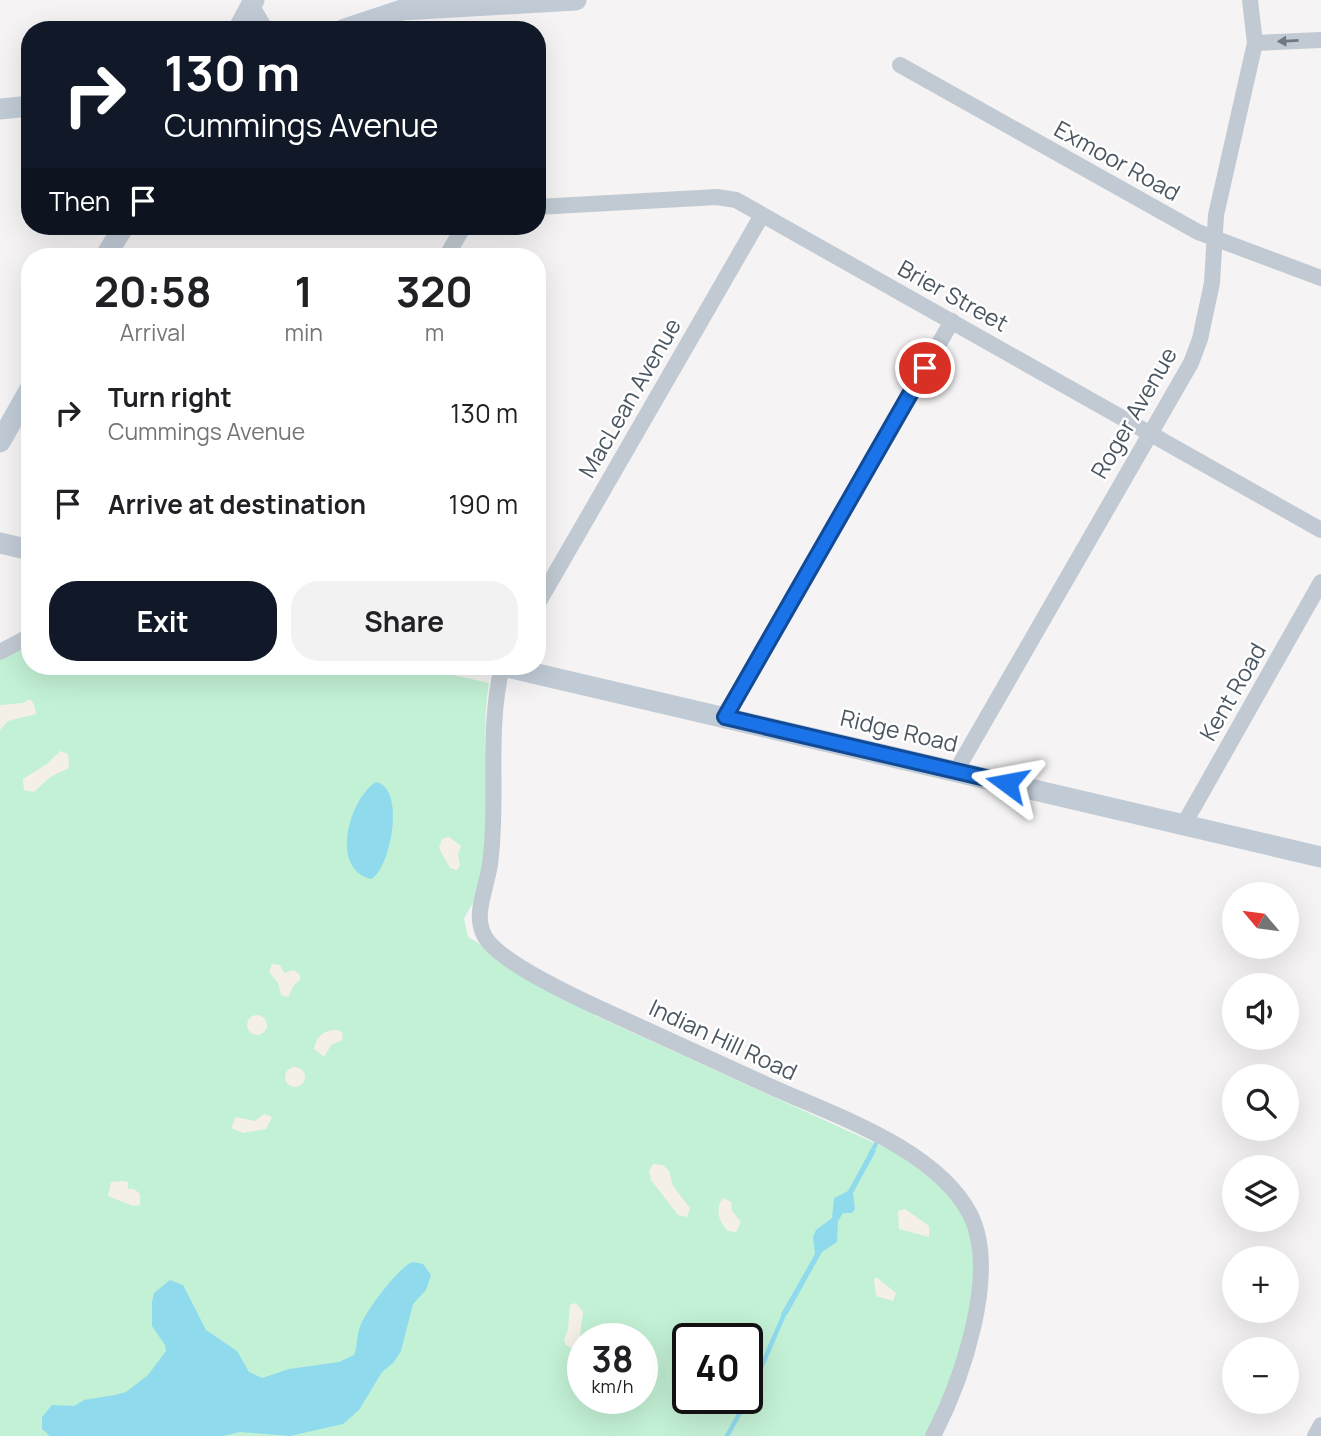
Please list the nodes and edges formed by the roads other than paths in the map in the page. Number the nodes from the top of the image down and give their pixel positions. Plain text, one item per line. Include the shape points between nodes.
1 (576, 0) edge
2 (1250, 0) edge
3 (252, 4) edge
4 (243, 21) edge
5 (259, 21) edge
6 (369, 21) edge
7 (1321, 40) edge
8 (1255, 43) junction
9 (900, 65) dead end
10 (21, 107) edge
11 (0, 109) edge
12 (546, 207) edge
13 (762, 215) junction
14 (451, 235) edge
15 (459, 235) edge
16 (1217, 239) junction
17 (455, 242) junction
18 (451, 248) edge
19 (1321, 278) edge
20 (952, 321) junction
21 (21, 405) edge
22 (1149, 433) junction
23 (0, 442) edge
24 (1321, 530) edge
25 (0, 543) edge
26 (21, 549) edge
27 (1321, 582) edge
28 (546, 589) edge
29 (21, 641) edge
30 (0, 652) edge
31 (546, 671) edge
32 (502, 675) edge
33 (725, 717) junction
34 (956, 771) junction
35 (1184, 824) junction
36 (1321, 857) edge
37 (1321, 1425) edge
38 (933, 1436) edge
39 (1315, 1436) edge

1 - 6 street via 402,10
2 - 8 street, Roger Avenue
3 - 4 street
3 - 5 street
7 -> 8 street
8 - 16 street, Roger Avenue via 1216,215
9 - 16 street, Exmoor Road
10 - 11 street
12 - 13 street, Brier Street via 727,197
13 - 20 street, Brier Street
13 - 28 street, MacLean Avenue
14 - 17 street
15 - 17 street
16 - 19 street, Exmoor Road
16 - 22 street, Roger Avenue via 1200,339 1191,363
17 - 18 street
20 - 22 street, Brier Street
20 - 33 street
21 - 23 street
22 - 24 street, Brier Street
22 - 34 street, Roger Avenue
25 - 26 street
27 - 35 street, Kent Road
29 - 30 street
31 - 33 street, Ridge Road
32 - 38 street, Indian Hill Road via 492,710 494,812 480,914 486,938 507,957 576,997 884,1139 932,1170 949,1187 971,1216 980,1278 961,1375
33 - 34 street, Ridge Road
34 - 35 street, Ridge Road
35 - 36 street, Ridge Road
37 - 39 street

